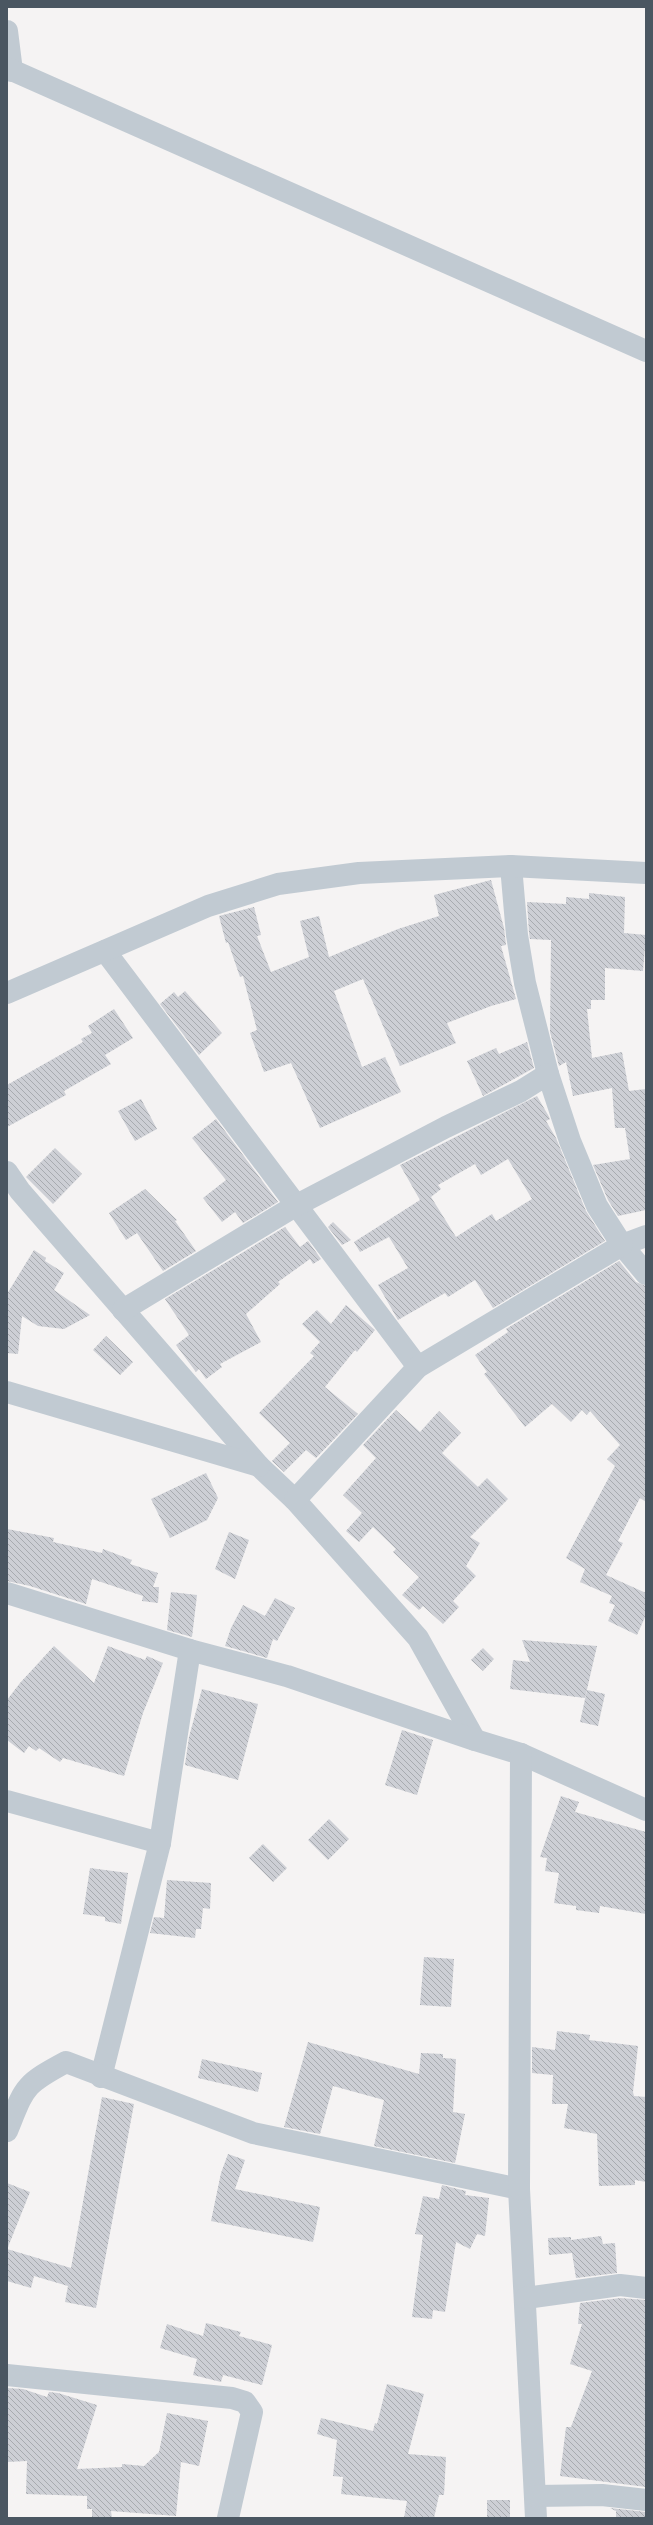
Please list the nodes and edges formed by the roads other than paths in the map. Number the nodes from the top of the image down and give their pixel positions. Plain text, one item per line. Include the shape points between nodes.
1 (7, 31) edge
2 (9, 69) edge
3 (646, 351) edge
4 (511, 866) junction
5 (646, 873) edge
6 (105, 952) junction
7 (7, 993) edge
8 (548, 1074) junction
9 (7, 1172) edge
10 (295, 1206) junction
11 (646, 1236) edge
12 (622, 1245) junction
13 (646, 1274) edge
14 (123, 1310) junction
15 (418, 1367) junction
16 (7, 1392) edge
17 (259, 1466) junction
18 (295, 1500) junction
19 (7, 1593) edge
20 (190, 1650) junction
21 (475, 1740) junction
22 (521, 1754) junction
23 (7, 1801) edge
24 (646, 1810) edge
25 (160, 1843) junction
26 (102, 2077) junction
27 (7, 2131) edge
28 (519, 2189) junction
29 (646, 2288) edge
30 (526, 2298) junction
31 (7, 2376) edge
32 (536, 2496) junction
33 (646, 2500) edge
34 (228, 2518) edge
35 (536, 2518) edge

1 - 2 street
2 - 3 street
4 - 5 street
4 - 6 street via 359,873 278,884 208,906
4 - 8 street via 517,935 525,983
6 - 7 street
6 - 10 street
8 - 10 street via 521,1091
8 - 12 street via 570,1142 597,1206
9 - 14 street via 20,1191
10 - 14 street
10 - 15 street
11 - 12 street
12 - 13 street
12 - 15 street
14 - 17 street
15 - 18 street
16 - 17 street
17 - 18 street
18 - 21 street via 418,1638
19 - 20 street
20 - 21 street via 287,1676
20 - 25 street
21 - 22 street
22 - 24 street
22 - 28 street
23 - 25 street
25 - 26 street
26 - 27 street via 66,2062 34,2079 23,2091
26 - 28 street via 253,2133
28 - 30 street
29 - 30 street via 620,2285
30 - 32 street
31 - 34 street via 232,2398 245,2402 252,2412
32 - 33 street via 602,2495
32 - 35 street

